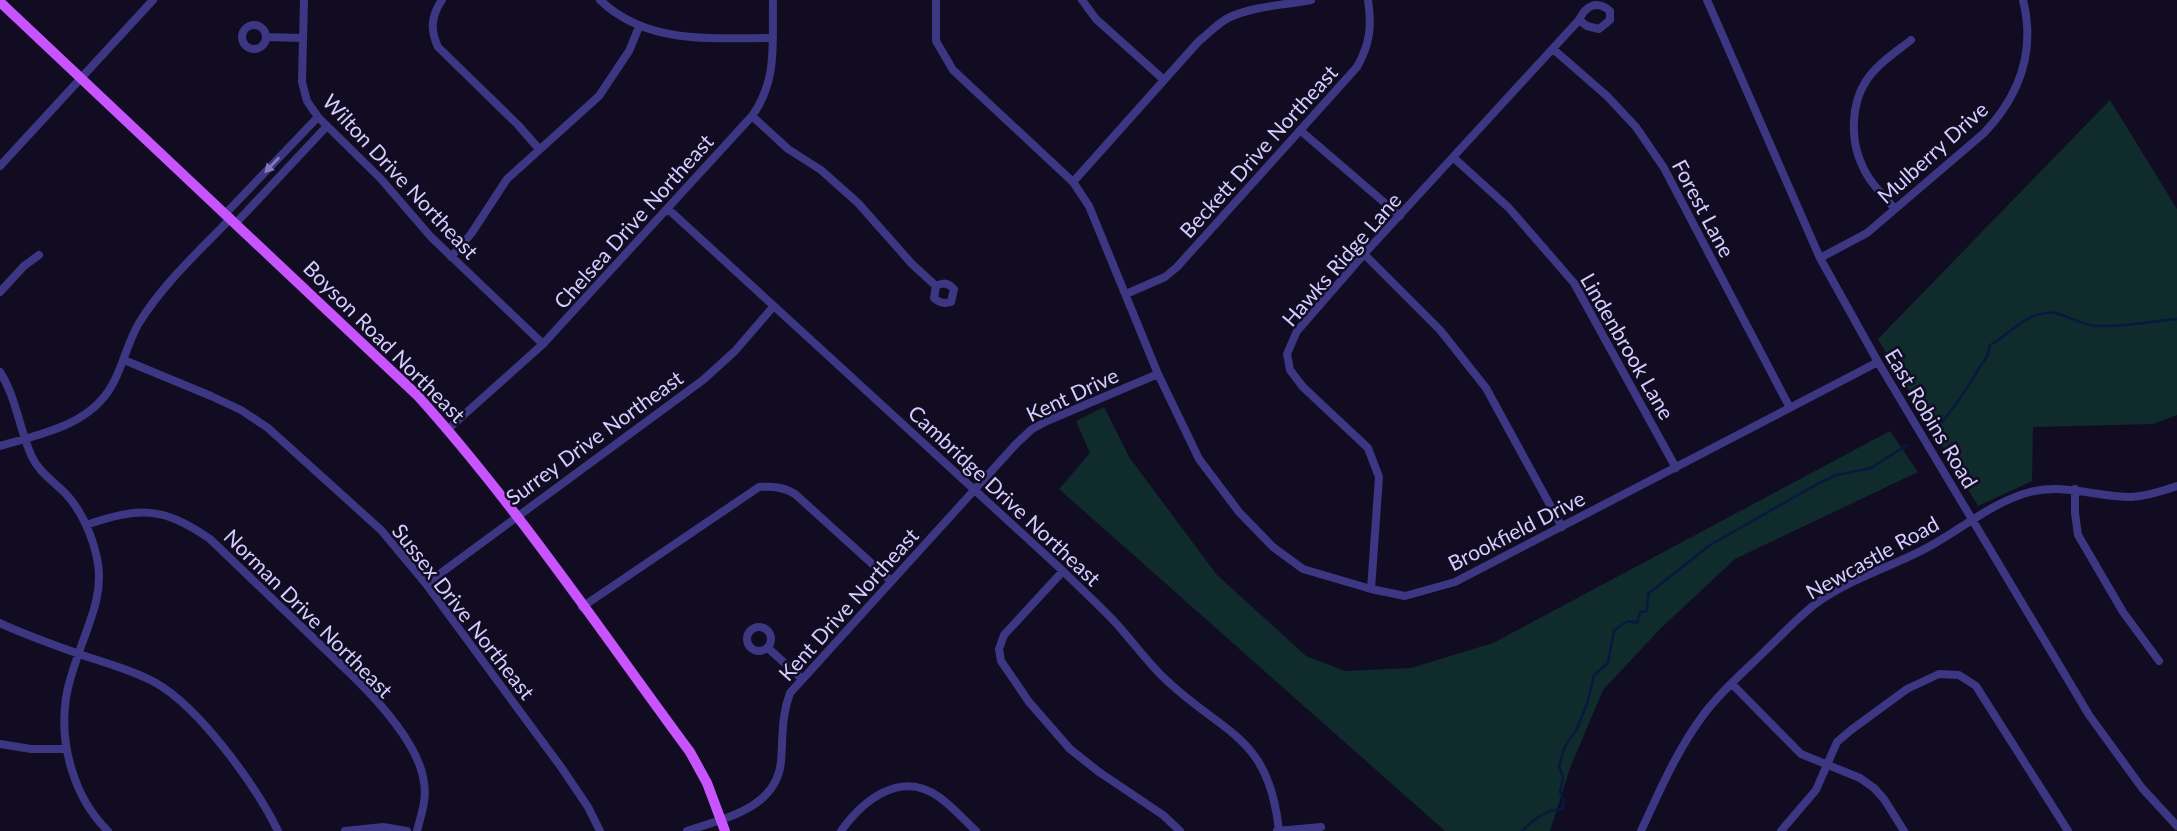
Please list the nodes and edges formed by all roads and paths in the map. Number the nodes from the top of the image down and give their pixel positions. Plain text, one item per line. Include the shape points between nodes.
1 (153, 0) edge
2 (304, 0) edge
3 (442, 0) edge
4 (600, 0) edge
5 (772, 0) edge
6 (936, 0) edge
7 (1082, 0) edge
8 (1311, 0) edge
9 (1368, 0) edge
10 (1707, 0) edge
11 (2023, 0) edge
12 (0, 2) edge
13 (1579, 20) dead end
14 (639, 27) junction
15 (266, 37) dead end
16 (302, 38) junction
17 (772, 38) junction
18 (1911, 40) dead end
19 (1553, 49) junction
20 (81, 78) junction
21 (1164, 80) junction
22 (751, 116) junction
23 (318, 117) junction
24 (327, 126) junction
25 (1301, 131) junction
26 (539, 149) junction
27 (1454, 158) junction
28 (0, 166) edge
29 (1073, 182) junction
30 (668, 209) junction
31 (1895, 209) junction
32 (1400, 215) junction
33 (231, 218) junction
34 (1364, 254) junction
35 (40, 255) dead end
36 (451, 257) junction
37 (1820, 258) junction
38 (936, 286) dead end
39 (0, 292) edge
40 (1126, 294) junction
41 (773, 307) junction
42 (543, 344) junction
43 (124, 360) junction
44 (1878, 362) junction
45 (0, 372) edge
46 (1158, 374) junction
47 (1790, 408) junction
48 (448, 429) junction
49 (26, 439) junction
50 (0, 446) edge
51 (1006, 456) joint
52 (1676, 468) junction
53 (2177, 486) edge
54 (2075, 489) junction
55 (974, 490) junction
56 (516, 516) junction
57 (1973, 520) junction
58 (86, 525) junction
59 (1562, 527) junction
60 (1063, 571) junction
61 (890, 580) junction
62 (426, 584) junction
63 (1371, 589) junction
64 (582, 607) junction
65 (0, 623) edge
66 (768, 648) dead end
67 (79, 654) junction
68 (2159, 661) dead end
69 (801, 678) junction
70 (1731, 684) junction
71 (0, 744) edge
72 (67, 749) junction
73 (1826, 766) junction
74 (721, 819) junction
75 (2177, 826) edge
76 (1321, 827) dead end
77 (108, 831) edge
78 (278, 831) edge
79 (345, 831) edge
80 (407, 831) edge
81 (417, 831) edge
82 (600, 831) edge
83 (687, 831) edge
84 (725, 831) edge
85 (841, 831) edge
86 (976, 831) edge
87 (1180, 831) edge
88 (1278, 831) edge
89 (1642, 831) edge
90 (1781, 831) edge
91 (1904, 831) edge
92 (2068, 831) edge

1 - 20 street
2 - 16 street, Wilton Drive Northeast
3 - 26 street via 432,21 438,47
4 - 14 street
5 - 17 street, Chelsea Drive Northeast
6 - 29 street, Brookfield Drive via 936,41 953,70
7 - 21 street via 1096,19
8 - 21 street via 1228,18 1199,41
9 - 25 street, Beckett Drive Northeast via 1371,20 1366,52
10 - 37 street, East Robins Road
11 - 31 street, Mulberry Drive via 2027,40 2014,94 1984,133
12 - 20 main road, Boyson Road Northeast
13 - 19 street, Hawks Ridge Lane
14 - 17 street via 694,37
14 - 26 street via 599,96
15 - 16 street
16 - 23 street, Wilton Drive Northeast via 304,92
17 - 22 street, Chelsea Drive Northeast via 768,87
18 - 31 street via 1867,80 1854,121 1861,164
19 - 27 street, Hawks Ridge Lane
19 - 47 street, Forest Lane via 1636,127 1664,168
20 - 28 street
20 - 33 main road, Boyson Road Northeast
21 - 29 street
22 - 30 street, Chelsea Drive Northeast
22 - 38 street via 788,149 821,170
23 - 24 street, Wilton Drive Northeast
23 -> 33 street
24 - 33 street
24 - 36 street, Wilton Drive Northeast
25 - 32 street
25 - 40 street, Beckett Drive Northeast via 1177,267
26 - 36 street via 507,178
27 - 32 street, Hawks Ridge Lane
27 - 52 street, Lindenbrook Lane via 1509,208 1574,283
29 - 40 street, Brookfield Drive via 1089,206
30 - 41 street, Cambridge Drive Northeast
30 - 42 street, Chelsea Drive Northeast
31 - 37 street, Mulberry Drive via 1867,233
32 - 34 street, Hawks Ridge Lane
33 - 43 street via 160,293 138,325
33 - 48 main road, Boyson Road Northeast
34 - 59 street via 1440,330 1486,388
34 - 63 street, Hawks Ridge Lane via 1297,331 1287,354 1290,370 1303,387 1368,448 1379,477
35 - 39 street
36 - 42 street, Wilton Drive Northeast
37 - 44 street, East Robins Road
40 - 46 street, Brookfield Drive
41 - 55 street, Cambridge Drive Northeast
41 - 56 street, Surrey Drive Northeast via 703,380
42 - 48 street, Chelsea Drive Northeast
43 - 49 street via 97,406 78,420
43 - 62 street, Sussex Drive Northeast via 241,410 268,428 381,530
44 - 47 street, Brookfield Drive
44 - 57 street, East Robins Road
45 - 49 street
46 - 51 street, Kent Drive via 1032,429
46 - 63 street, Brookfield Drive via 1199,459 1273,547 1303,569
47 - 52 street, Brookfield Drive
48 - 56 main road, Boyson Road Northeast
49 - 50 street
49 - 58 street via 37,466 74,504
51 - 55 street, Kent Drive Northeast
52 - 59 street, Brookfield Drive
53 - 54 street, Newcastle Road via 2131,496
54 - 57 street, Newcastle Road via 2030,492
54 - 68 street via 2078,535 2123,612
55 - 60 street, Cambridge Drive Northeast
55 - 61 street, Kent Drive Northeast
56 - 62 street, Surrey Drive Northeast
56 - 64 main road, Boyson Road Northeast
57 - 70 street, Newcastle Road via 1930,547 1817,603
57 - 75 street, East Robins Road via 2096,726 2141,788
58 - 67 street via 98,561 99,588
58 - 81 street, Norman Drive Northeast via 121,514 165,514 210,539 356,679 407,741 424,781
59 - 63 street, Brookfield Drive via 1455,582 1405,596
60 - 87 street via 1004,635 1001,661 1070,749
60 - 88 street, Cambridge Drive Northeast via 1161,675 1239,736 1270,783
61 - 64 street via 795,494 784,487 759,487
61 - 69 street, Kent Drive Northeast
62 - 82 street, Sussex Drive Northeast via 576,787
64 - 74 main road, Boyson Road Northeast via 690,752
65 - 67 street
66 - 69 street
67 - 72 street via 66,696
67 - 78 street via 148,679 183,702 229,756
69 - 74 street, Kent Drive Northeast via 785,705 781,763 772,789 757,803
70 - 73 street via 1801,754
70 - 89 street, Newcastle Road via 1687,739
71 - 72 street
72 - 77 street via 86,802
73 - 90 street via 1816,790
73 - 91 street via 1874,788
73 - 92 street via 1837,742 1907,689 1939,674 1959,675 1976,686
74 - 83 street, Kent Drive Northeast
74 - 84 main road, Boyson Road Northeast
76 - 88 street
79 - 80 street via 383,827
85 - 86 street via 875,795 910,786 939,796

